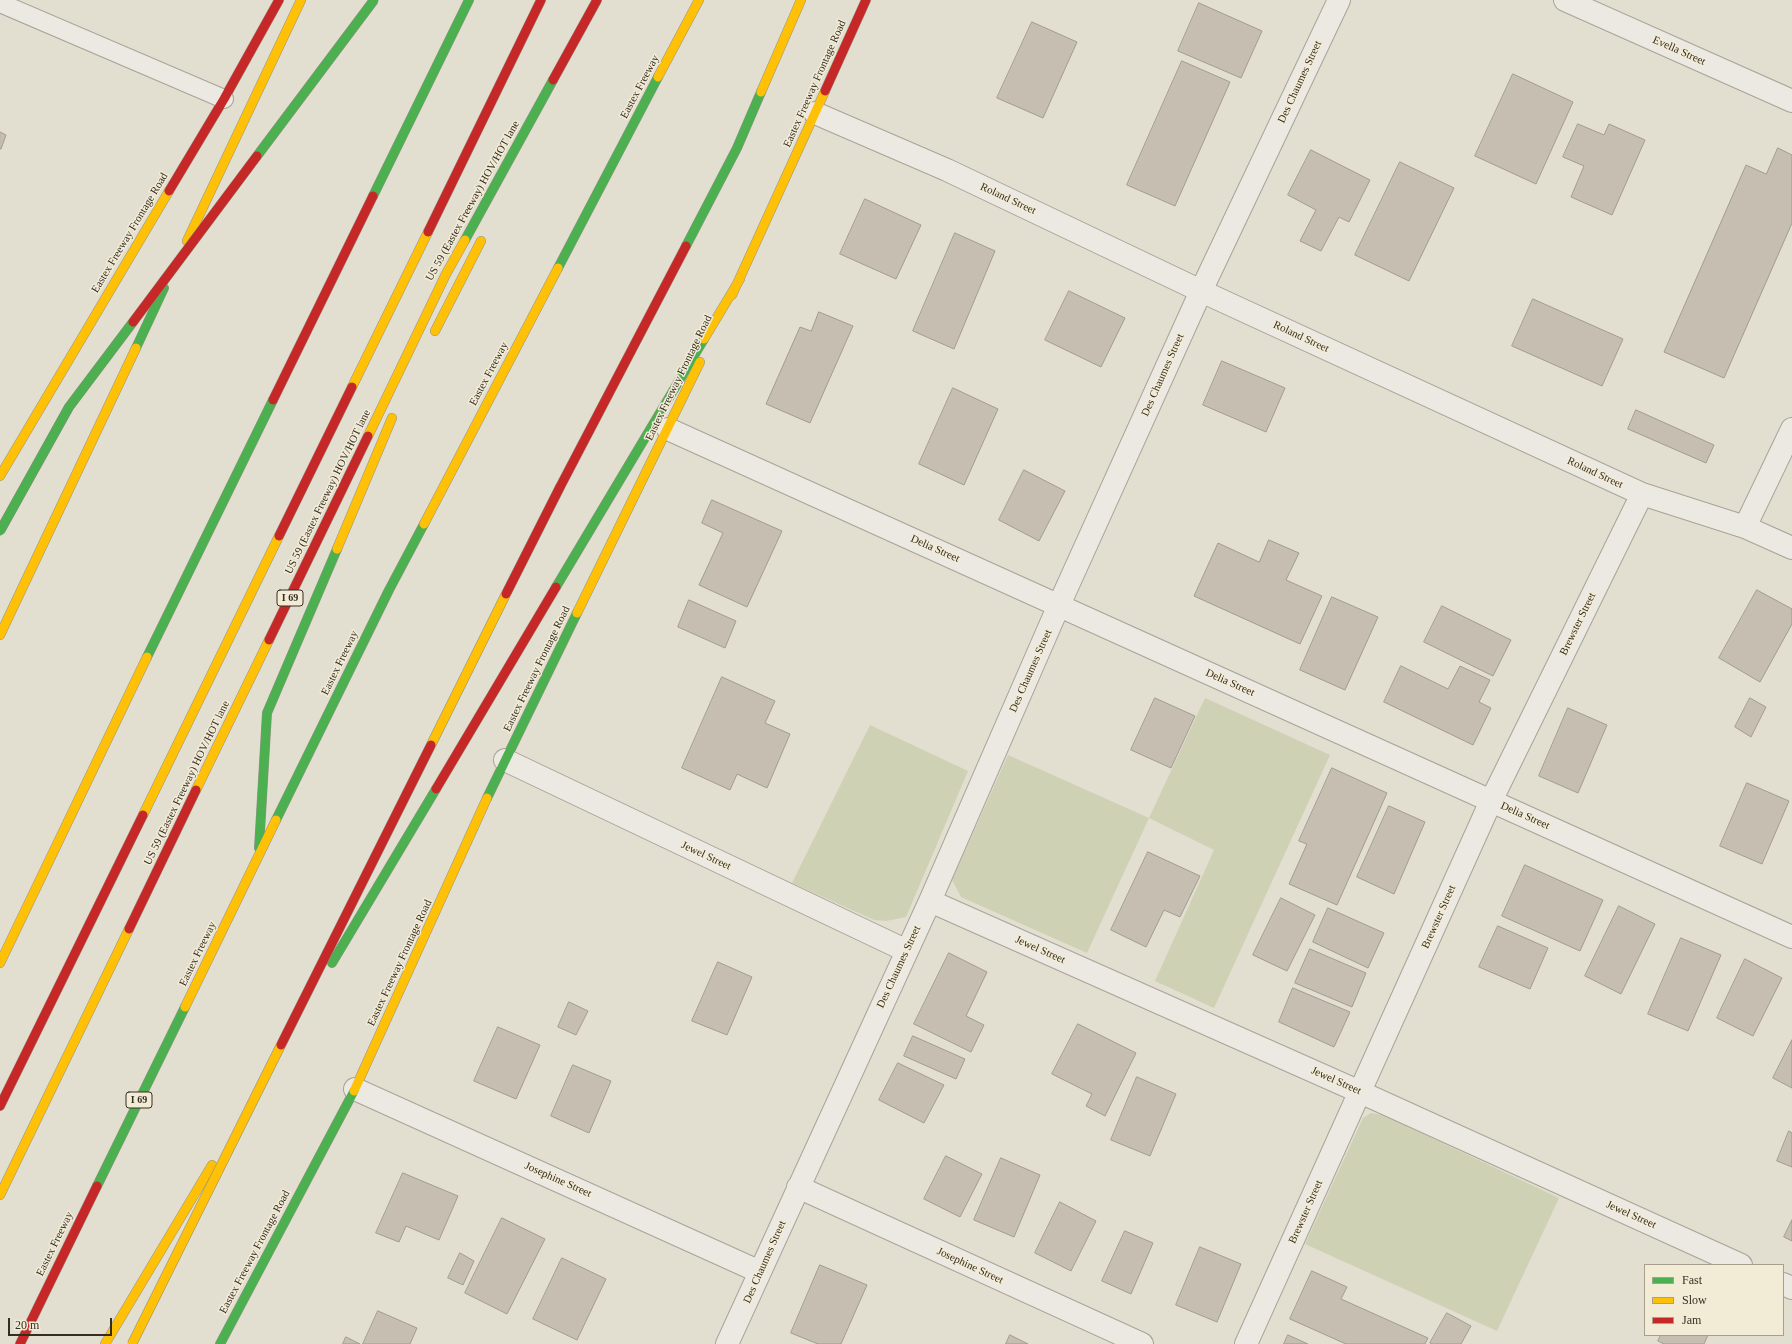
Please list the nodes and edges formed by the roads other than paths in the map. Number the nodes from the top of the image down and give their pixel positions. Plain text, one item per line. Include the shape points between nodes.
1 (279, 0) edge
2 (301, 0) edge
3 (374, 0) edge
4 (469, 0) edge
5 (542, 0) edge
6 (699, 0) edge
7 (801, 0) edge
8 (866, 0) edge
9 (1339, 0) edge
10 (1565, 0) edge
11 (0, 3) edge
12 (595, 4) edge
13 (224, 99) junction
14 (1792, 101) edge
15 (815, 113) junction
16 (542, 120) dead end
17 (485, 233) dead end
18 (740, 279) junction
19 (1201, 291) junction
20 (431, 339) dead end
21 (396, 410) dead end
22 (668, 429) junction
23 (1792, 429) edge
24 (0, 476) edge
25 (1642, 494) junction
26 (1745, 527) junction
27 (0, 531) edge
28 (1792, 548) edge
29 (1059, 605) junction
30 (0, 636) edge
31 (505, 760) junction
32 (1491, 801) junction
33 (259, 857) junction
34 (930, 901) junction
35 (1792, 937) edge
36 (907, 951) junction
37 (0, 963) edge
38 (355, 1089) junction
39 (1360, 1092) junction
40 (0, 1106) edge
41 (798, 1187) junction
42 (0, 1195) edge
43 (1739, 1264) edge
44 (760, 1272) junction
45 (20, 1344) edge
46 (105, 1344) edge
47 (132, 1344) edge
48 (220, 1344) edge
49 (727, 1344) edge
50 (1142, 1344) edge
51 (1246, 1344) edge

1 - 13 main road, Eastex Freeway Frontage Road
2 - 30 main road
3 - 27 main road, bridge via 69,407
4 - 37 main road
5 - 40 main road
6 - 33 main road, Eastex Freeway / I 69 via 389,590
7 - 47 main road, bridge via 737,148 560,487
8 - 15 main road, Eastex Freeway Frontage Road
9 - 19 street, Des Chaumes Street
10 - 14 street, Evella Street
11 - 13 lane
12 - 16 main road via 567,71
12 - 42 main road, US 59 (Eastex Freeway) HOV/HOT lane / I 69 via 446,274
13 - 24 main road, Eastex Freeway Frontage Road
15 - 18 main road, Eastex Freeway Frontage Road
15 - 19 street, Roland Street via 947,170
17 - 20 main road
18 - 22 main road, Eastex Freeway Frontage Road
18 - 46 main road
19 - 25 street, Roland Street
19 - 29 street, Des Chaumes Street
21 - 33 main road via 267,713
22 - 29 street, Delia Street
22 - 31 main road, Eastex Freeway Frontage Road
23 - 26 street
25 - 26 street, Roland Street
25 - 32 street, Brewster Street
26 - 28 street, Roland Street
29 - 32 street, Delia Street
29 - 34 street, Des Chaumes Street
31 - 36 street, Jewel Street
31 - 38 main road, Eastex Freeway Frontage Road
32 - 35 street, Delia Street
32 - 39 street, Brewster Street
33 - 45 main road, Eastex Freeway / I 69
34 - 36 street, Des Chaumes Street
34 - 39 street, Jewel Street
36 - 41 street, Des Chaumes Street
38 - 44 street, Josephine Street
38 - 48 main road, Eastex Freeway Frontage Road
39 - 43 street, Jewel Street
39 - 51 street, Brewster Street
41 - 44 street, Des Chaumes Street
41 - 50 street, Josephine Street
44 - 49 street, Des Chaumes Street

